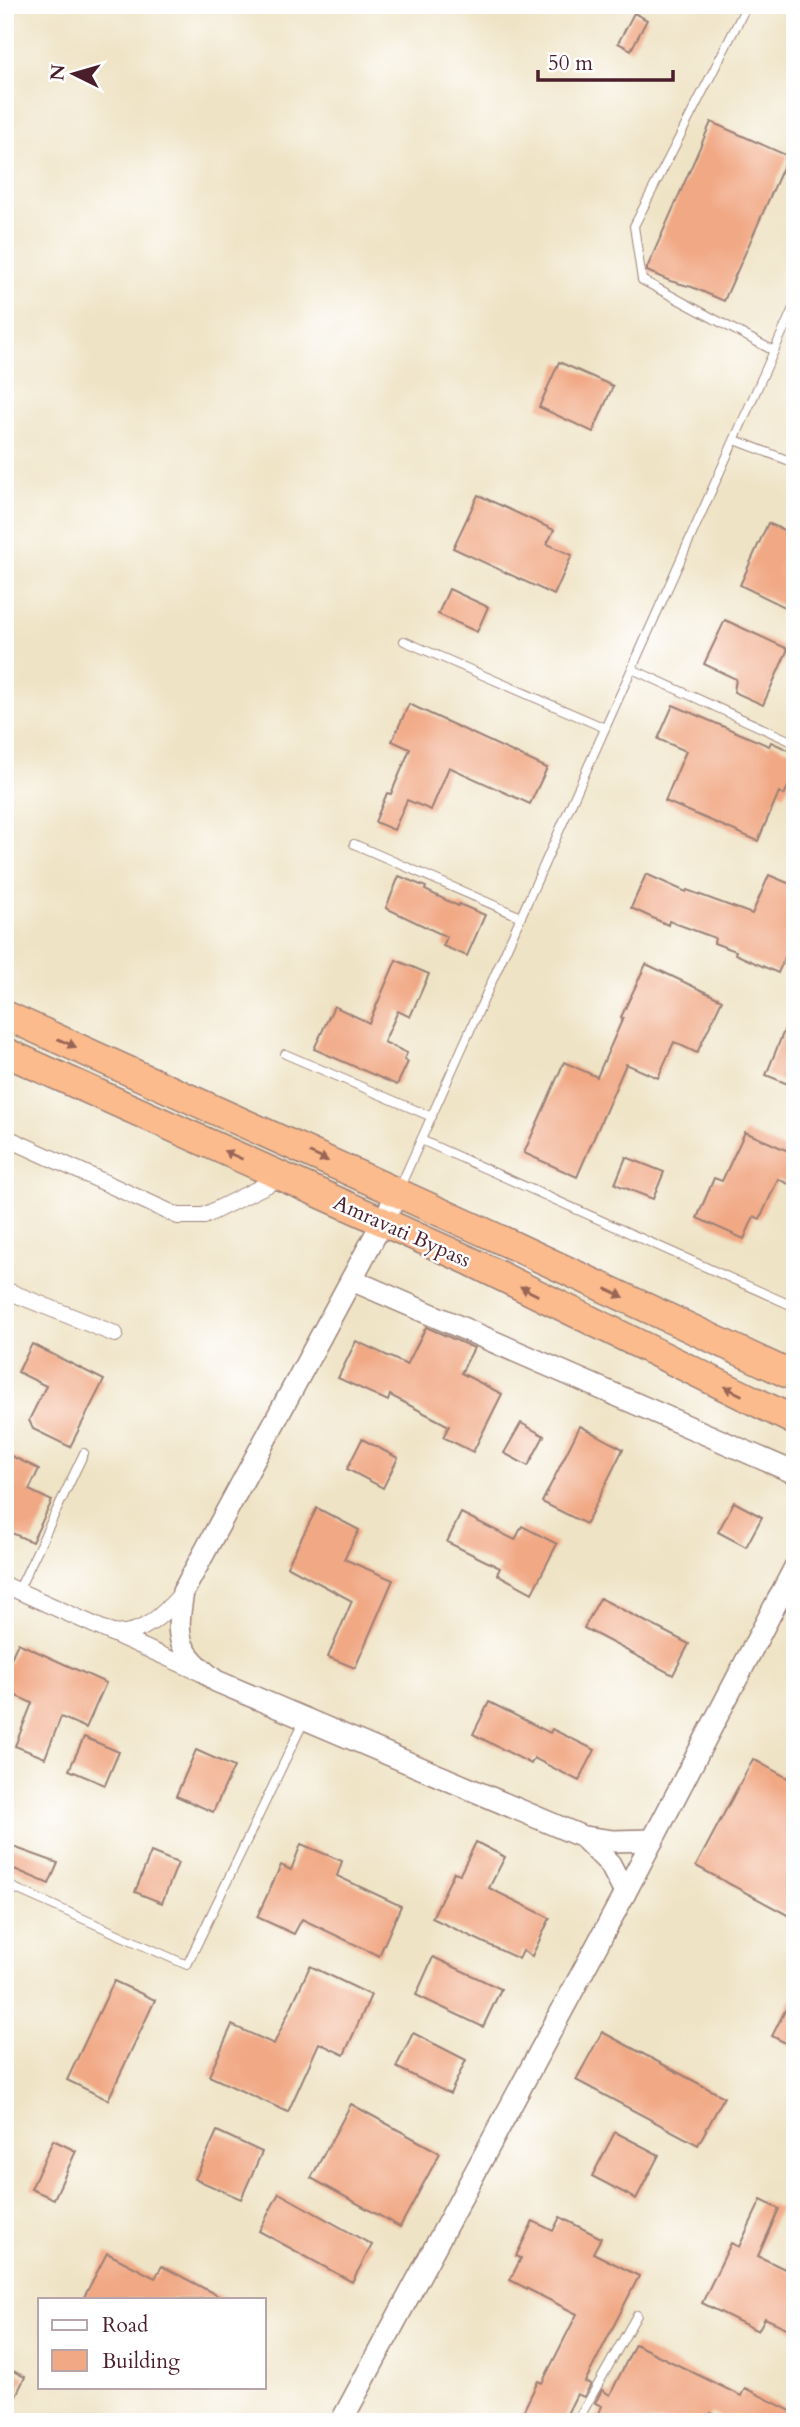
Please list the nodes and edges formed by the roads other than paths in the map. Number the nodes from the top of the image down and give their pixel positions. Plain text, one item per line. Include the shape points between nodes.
1 (747, 5) edge
2 (795, 304) edge
3 (774, 351) junction
4 (735, 440) junction
5 (795, 463) edge
6 (404, 641) dead end
7 (632, 669) junction
8 (606, 728) junction
9 (795, 743) edge
10 (354, 844) dead end
11 (520, 917) junction
12 (5, 1015) edge
13 (5, 1052) edge
14 (285, 1054) dead end
15 (432, 1116) junction
16 (5, 1137) edge
17 (421, 1140) junction
18 (282, 1177) junction
19 (398, 1193) junction
20 (383, 1222) junction
21 (352, 1280) junction
22 (5, 1290) edge
23 (795, 1307) edge
24 (115, 1334) dead end
25 (795, 1377) edge
26 (795, 1421) edge
27 (84, 1453) dead end
28 (795, 1473) edge
29 (795, 1567) edge
30 (12, 1588) edge
31 (183, 1592) junction
32 (106, 1633) junction
33 (216, 1681) junction
34 (305, 1718) junction
35 (583, 1837) junction
36 (653, 1840) junction
37 (5, 1884) edge
38 (625, 1894) junction
39 (637, 2315) dead end
40 (341, 2422) edge
41 (577, 2422) edge

1 - 3 lane via 634,226 642,280
2 - 3 lane
3 - 4 lane
4 - 5 lane
4 - 7 lane
6 - 8 lane
7 - 8 lane
7 - 9 lane
8 - 11 lane
10 - 11 lane
11 - 15 lane
12 -> 19 highway, Amravati Bypass
18 -> 13 highway, Amravati Bypass
14 - 15 lane
15 - 17 lane
16 - 18 street via 178,1216 204,1216
17 - 19 lane
17 - 23 lane
18 - 20 highway, Amravati Bypass
19 - 20 street
19 -> 25 highway, Amravati Bypass
20 - 21 street
26 -> 20 highway, Amravati Bypass
21 - 28 street
21 - 31 street
22 - 24 street
27 - 30 lane
29 - 36 street
30 - 32 street
31 - 32 street via 164,1614 139,1630
31 - 33 street via 178,1621 181,1645
32 - 33 street
33 - 34 street
34 - 35 street
34 - 37 lane via 187,1965
35 - 36 street
35 - 38 street via 610,1864
36 - 38 street
38 - 40 street
39 - 41 lane

